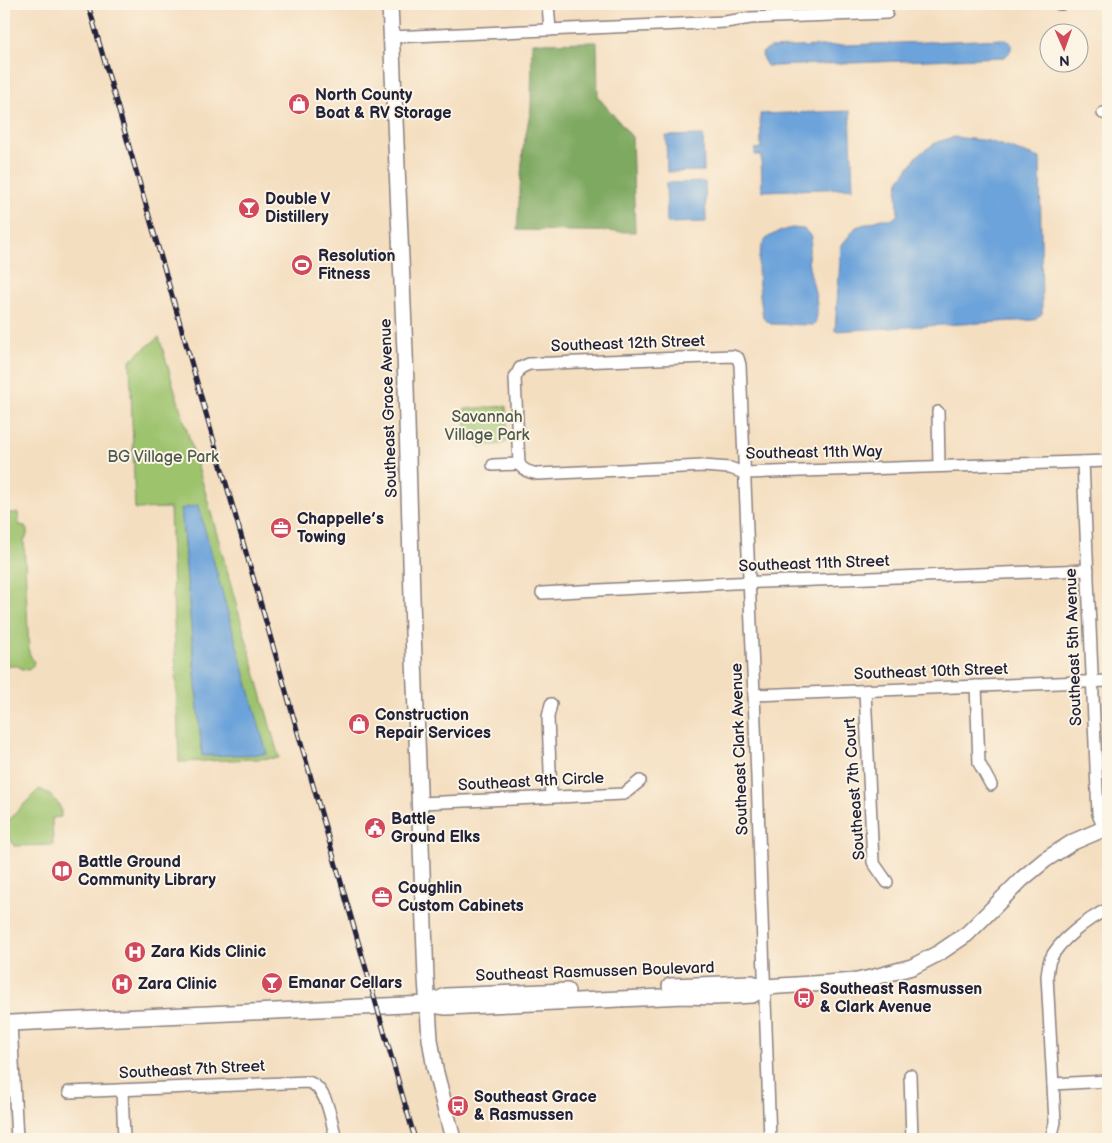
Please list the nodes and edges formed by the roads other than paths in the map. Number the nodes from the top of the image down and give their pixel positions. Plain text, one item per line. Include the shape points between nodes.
1 (390, 4) edge
2 (548, 4) edge
3 (887, 13) dead end
4 (550, 30) junction
5 (391, 37) junction
6 (738, 358) joint
7 (938, 412) dead end
8 (1108, 461) edge
9 (1083, 462) junction
10 (519, 464) junction
11 (493, 466) dead end
12 (939, 466) junction
13 (744, 473) junction
14 (1088, 570) junction
15 (750, 583) junction
16 (542, 593) dead end
17 (1108, 681) edge
18 (1092, 682) junction
19 (976, 686) junction
20 (866, 691) junction
21 (754, 695) junction
22 (551, 704) dead end
23 (640, 781) dead end
24 (991, 785) dead end
25 (551, 797) junction
26 (420, 803) junction
27 (1106, 828) edge
28 (887, 882) dead end
29 (1108, 909) edge
30 (765, 988) junction
31 (427, 1004) junction
32 (6, 1023) edge
33 (910, 1075) dead end
34 (1108, 1081) edge
35 (1053, 1084) junction
36 (122, 1090) junction
37 (69, 1092) dead end
38 (17, 1139) edge
39 (124, 1139) edge
40 (336, 1139) edge
41 (453, 1139) edge
42 (770, 1139) edge
43 (912, 1139) edge
44 (1051, 1139) edge

1 - 5 street, Southeast Grace Avenue
2 - 4 street
3 - 4 street
4 - 5 street
5 - 26 street, Southeast Grace Avenue
6 - 10 street, Southeast 12th Street via 529,364 520,368 515,378
6 - 13 street, Southeast Clark Avenue
7 - 12 street
8 - 9 street, Southeast 11th Way
9 - 12 street, Southeast 11th Way
9 - 14 street, Southeast 5th Avenue
10 - 11 street, Southeast 11th Way
10 - 13 street, Southeast 11th Way via 522,469 538,474 703,466 730,468
12 - 13 street, Southeast 11th Way
13 - 15 street, Southeast Clark Avenue
14 - 15 street, Southeast 11th Street
14 - 18 street, Southeast 5th Avenue
15 - 16 street, Southeast 11th Street
15 - 21 street, Southeast Clark Avenue
17 - 18 street, Southeast 10th Street
18 - 19 street, Southeast 10th Street
18 - 27 street, Southeast 5th Avenue via 1098,814
19 - 20 street, Southeast 10th Street
19 - 24 street via 979,764
20 - 21 street, Southeast 10th Street
20 - 28 street, Southeast 7th Court via 873,862
21 - 30 street, Southeast Clark Avenue
22 - 25 street via 548,717
23 - 25 street, Southeast 9th Circle via 624,794
25 - 26 street, Southeast 9th Circle
26 - 31 street, Southeast Grace Avenue
27 - 30 street, Southeast Rasmussen Boulevard via 1072,842 1045,860 967,934 930,958 900,971 867,979
29 - 35 street via 1065,940 1048,962
30 - 31 street, Southeast Rasmussen Boulevard via 752,995 715,997 446,1007
30 - 42 street, Southeast Clark Avenue
31 - 32 street, Southeast Rasmussen Boulevard
31 - 41 street, Southeast Grace Avenue via 435,1069
32 - 38 street
33 - 43 street
34 - 35 street
35 - 44 street via 1055,1122
36 - 37 street, Southeast 7th Street
36 - 39 street
36 - 40 street, Southeast 7th Street via 308,1082 316,1085 325,1102

